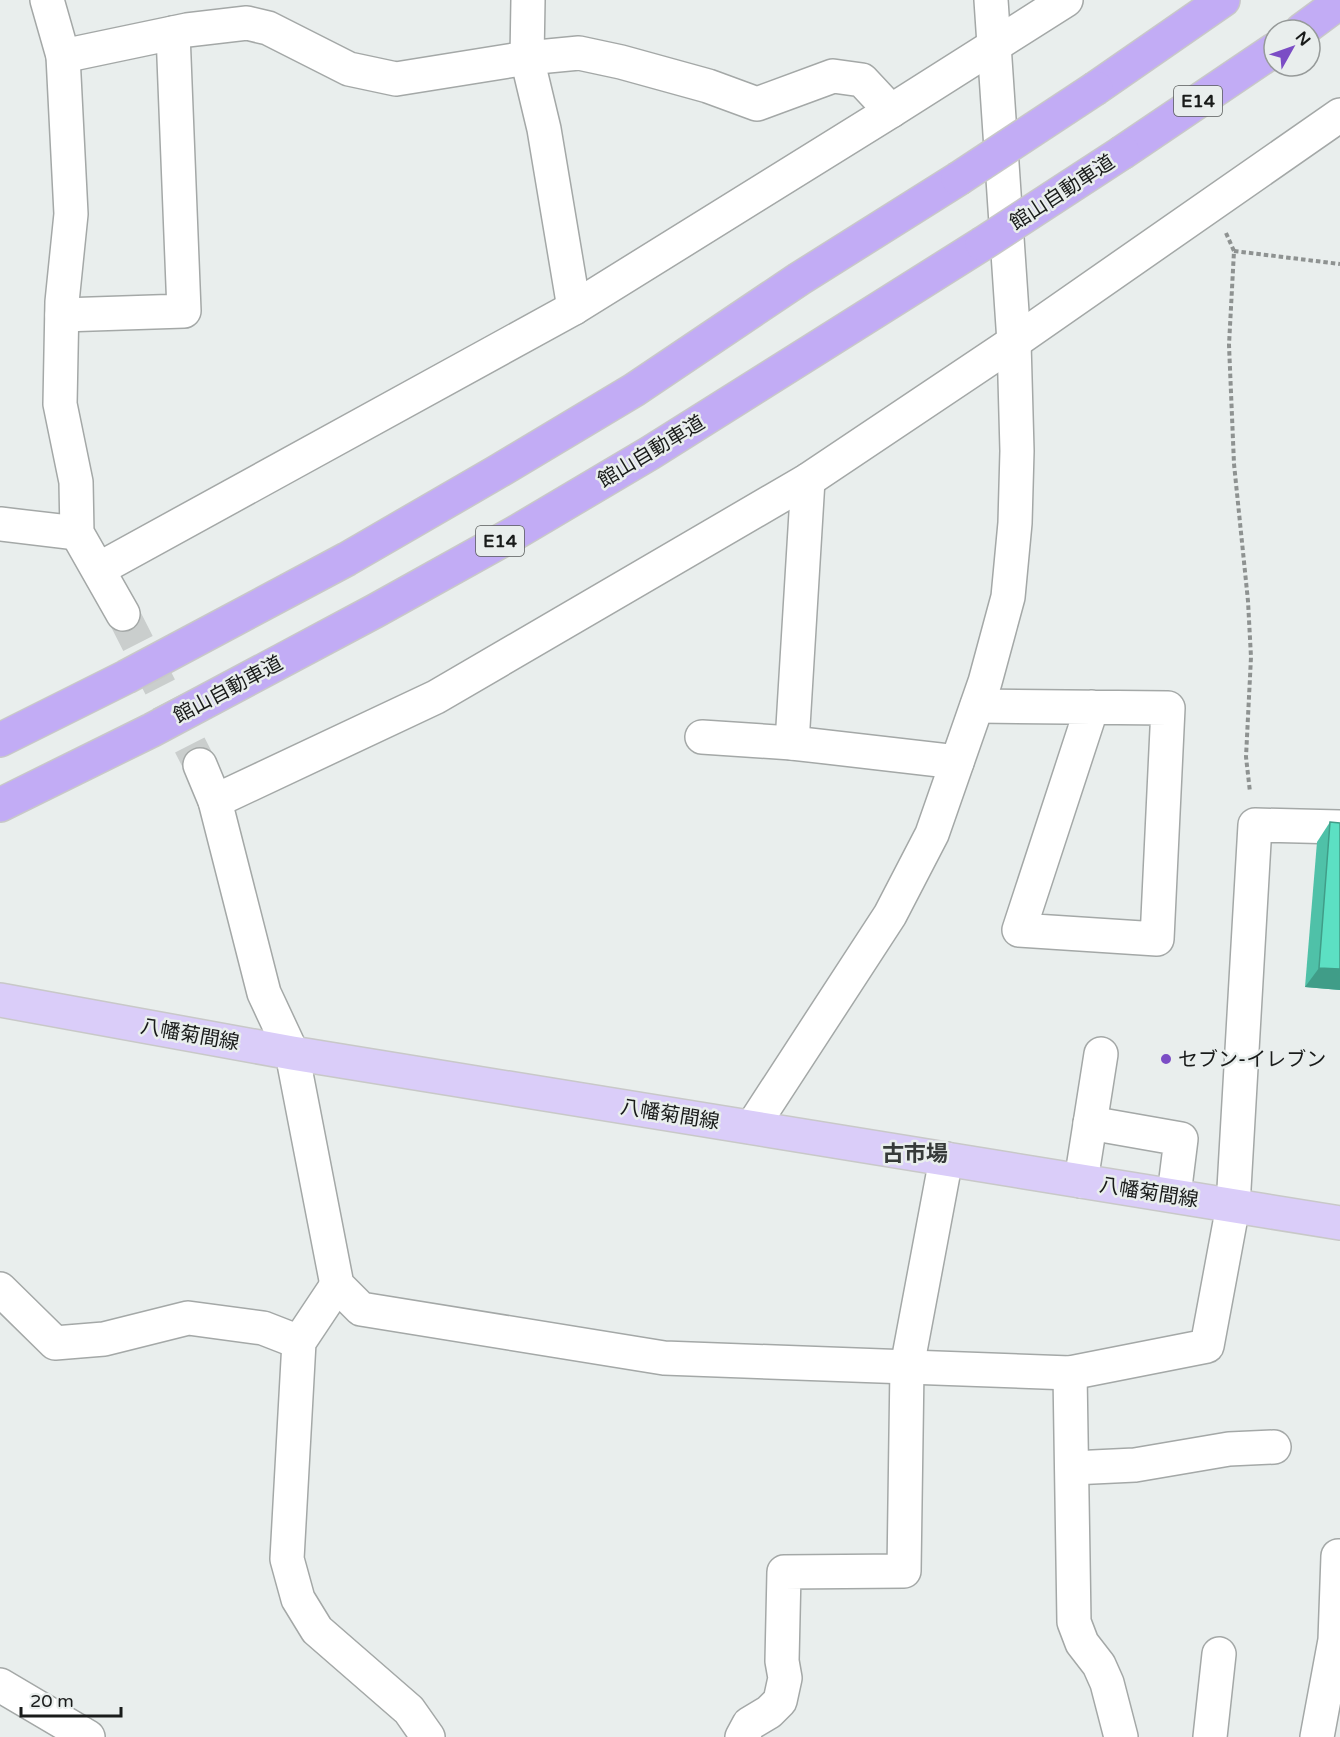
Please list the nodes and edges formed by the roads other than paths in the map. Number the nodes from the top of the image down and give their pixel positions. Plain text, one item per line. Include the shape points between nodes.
1 (47, 0) edge
2 (528, 0) edge
3 (991, 0) edge
4 (1066, 0) edge
5 (1223, 0) edge
6 (1340, 2) edge
7 (247, 11) edge
8 (1318, 18) edge
9 (173, 33) junction
10 (994, 46) junction
11 (63, 56) junction
12 (528, 58) junction
13 (1262, 58) edge
14 (891, 111) junction
15 (1340, 115) edge
16 (574, 308) junction
17 (62, 315) junction
18 (1014, 342) junction
19 (808, 480) junction
20 (0, 524) edge
21 (77, 533) junction
22 (99, 569) junction
23 (123, 614) tunnel mouth
24 (977, 705) junction
25 (1092, 707) junction
26 (702, 737) dead end
27 (0, 740) edge
28 (792, 743) junction
29 (957, 762) junction
30 (200, 765) tunnel mouth
31 (215, 801) junction
32 (0, 805) edge
33 (1340, 827) edge
34 (0, 1000) edge
35 (292, 1053) junction
36 (1101, 1054) dead end
37 (1090, 1124) junction
38 (752, 1127) junction
39 (946, 1159) junction
40 (1081, 1180) junction
41 (1174, 1195) junction
42 (1233, 1206) junction
43 (1340, 1223) edge
44 (337, 1285) junction
45 (0, 1289) edge
46 (299, 1342) junction
47 (907, 1367) junction
48 (1070, 1373) junction
49 (1274, 1447) dead end
50 (1072, 1468) junction
51 (1338, 1556) dead end
52 (1219, 1654) dead end
53 (0, 1685) edge
54 (88, 1737) edge
55 (428, 1737) edge
56 (742, 1737) edge
57 (1121, 1737) edge
58 (1210, 1737) edge
59 (1317, 1737) edge

1 - 11 street
2 - 12 street
3 - 10 street
4 - 10 street
5 - 27 highway, bridge via 1096,88 634,390 347,560
6 - 8 highway
7 - 9 street
7 - 12 street via 268,28 349,69 396,79
9 - 11 street
9 - 17 street via 184,311
10 - 14 street
10 - 18 street
11 - 17 street via 71,214
12 - 14 street via 579,52 708,86 757,104 833,76 862,80
12 - 16 street
13 - 32 highway, 館山自動車道 / E14, bridge via 982,244 516,533 152,730
14 - 16 street
15 - 18 street
16 - 22 street
17 - 21 street via 60,404 76,482
18 - 19 street
18 - 24 street via 1017,451 1008,597
19 - 28 street
19 - 31 street via 436,697
20 - 21 street
21 - 22 street
22 - 23 street
24 - 25 street
24 - 29 street
25 - 25 street via 1168,708 1157,939 1018,930
26 - 28 street
28 - 29 street
29 - 38 street via 932,834 890,915
30 - 31 street
31 - 35 street via 264,993
33 - 42 street via 1255,825
34 - 35 main road, 八幡菊間線
35 - 38 main road, 八幡菊間線
35 - 44 street
36 - 37 street
37 - 40 street
37 - 41 street via 1181,1139
38 - 39 main road, 八幡菊間線
39 - 40 main road, 八幡菊間線
39 - 47 street
40 - 41 main road, 八幡菊間線
41 - 42 main road, 八幡菊間線
42 - 43 main road, 八幡菊間線
42 - 48 street via 1207,1346
44 - 46 street
44 - 47 street via 361,1309 664,1358
45 - 46 street via 55,1343 104,1339 188,1318 263,1328
46 - 55 street via 287,1559 298,1599 317,1630 410,1710
47 - 48 street
47 - 56 street via 904,1571 784,1572 784,1678 780,1701 749,1724
48 - 50 street
49 - 50 street via 1228,1449 1135,1465
50 - 57 street via 1074,1622 1107,1683
51 - 59 street via 1335,1641
52 - 58 street
53 - 54 street

